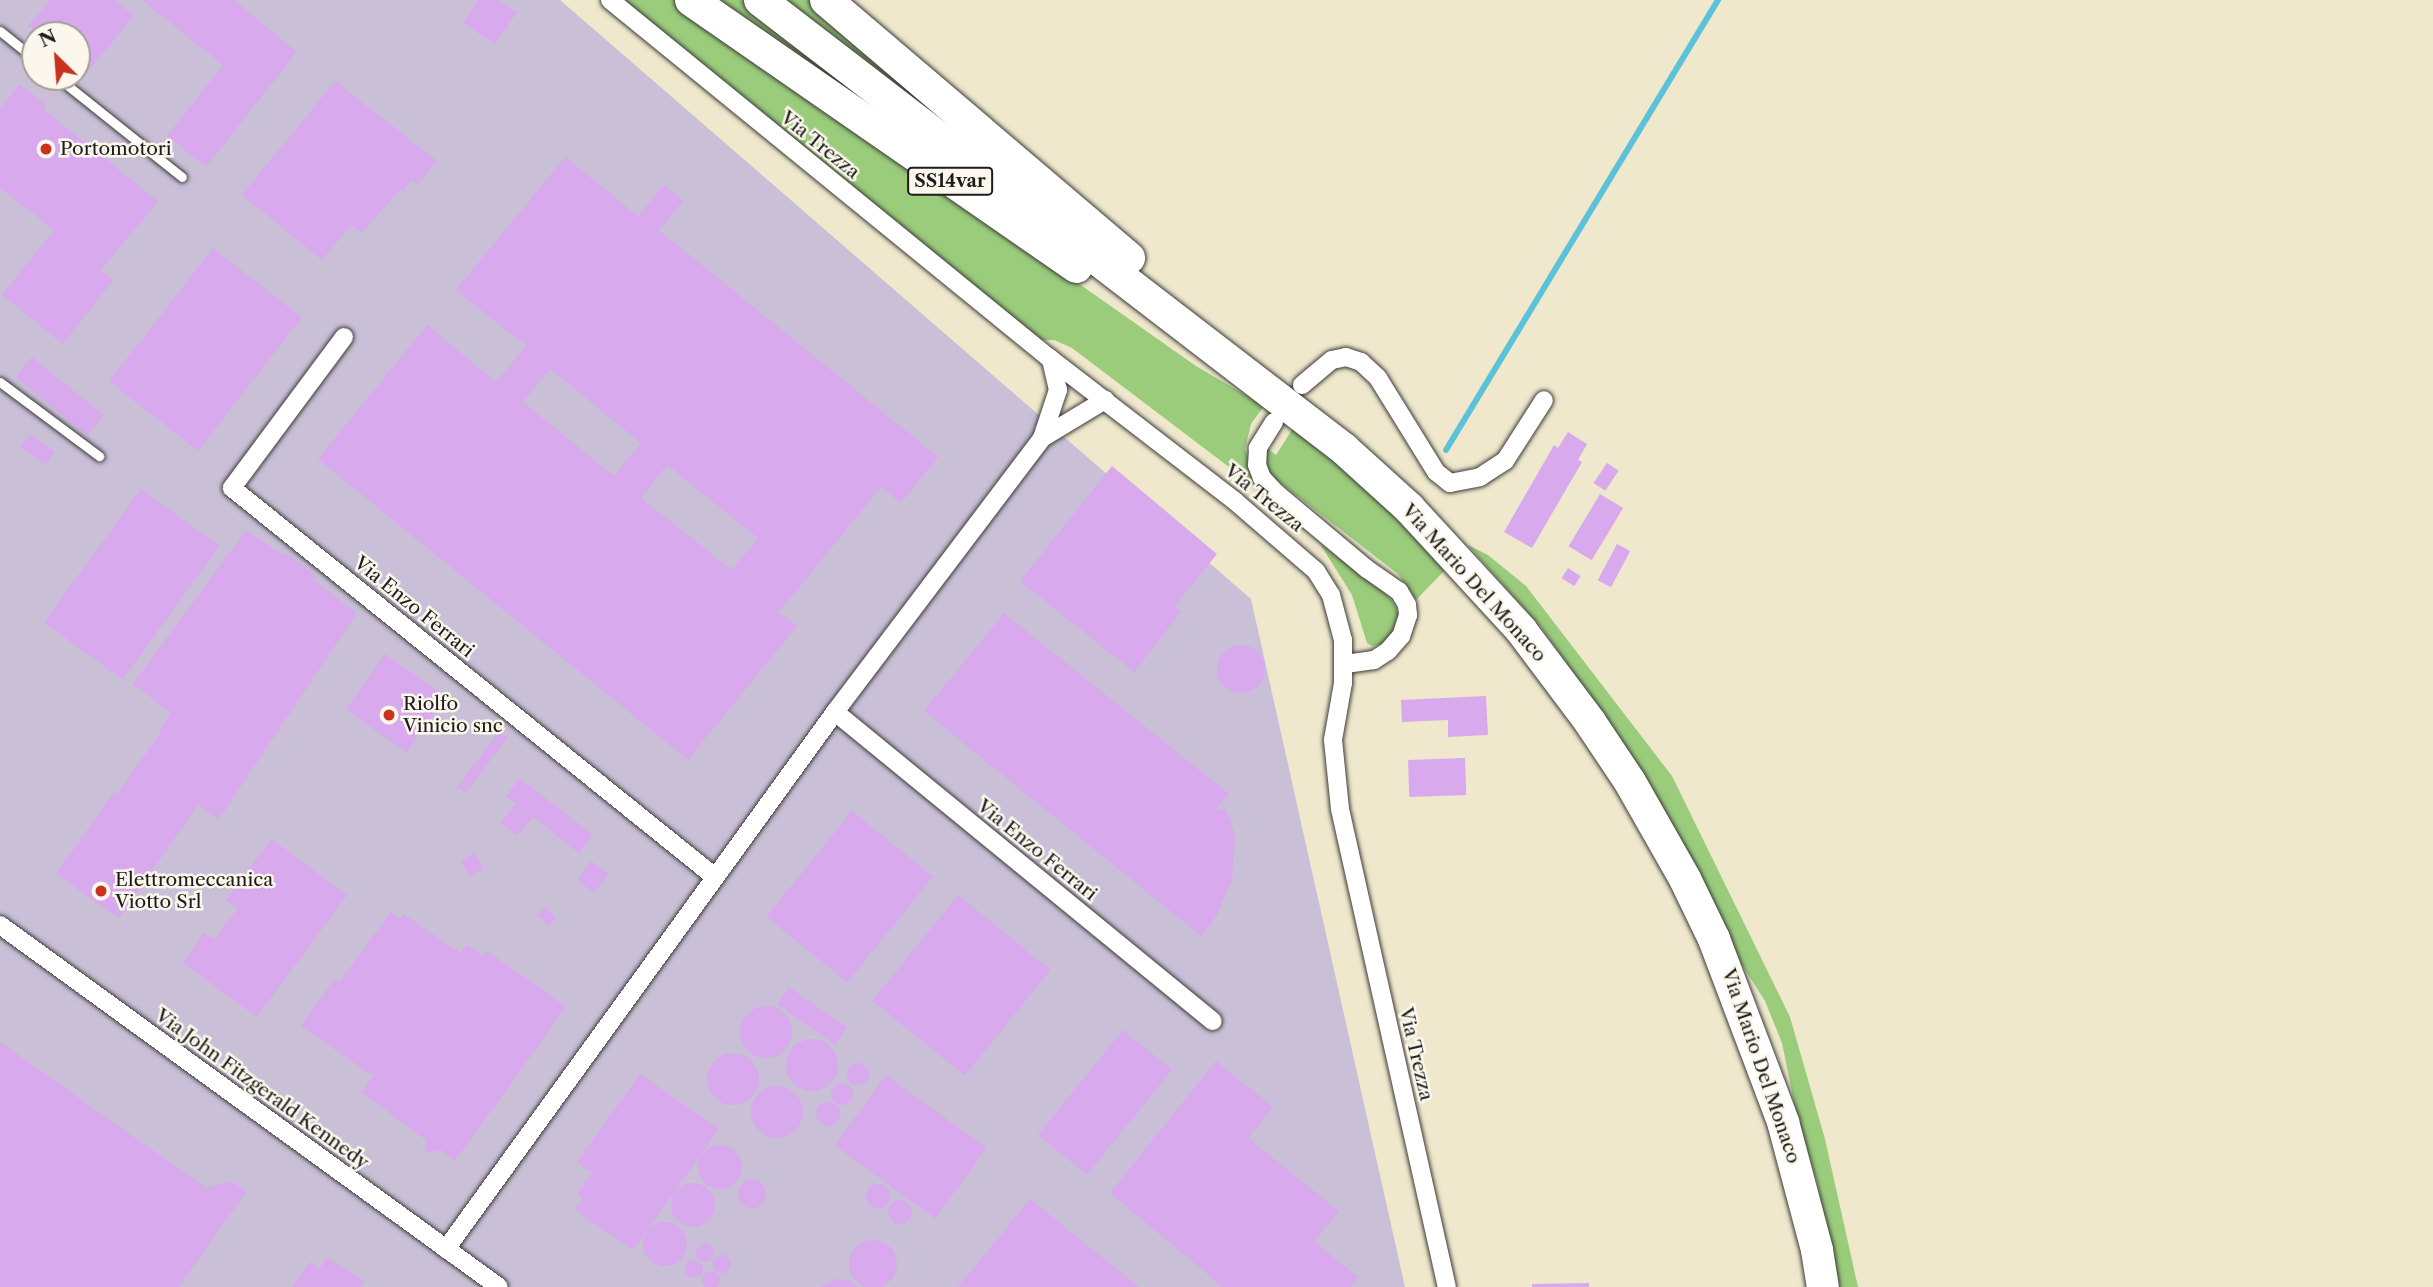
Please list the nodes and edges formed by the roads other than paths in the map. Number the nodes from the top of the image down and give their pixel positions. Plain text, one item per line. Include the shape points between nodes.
1 (610, 0) edge
2 (691, 0) edge
3 (760, 0) edge
4 (827, 0) edge
5 (0, 31) edge
6 (21, 48) edge
7 (74, 91) edge
8 (182, 177) dead end
9 (344, 337) dead end
10 (1217, 350) junction
11 (1051, 359) junction
12 (0, 382) edge
13 (1302, 385) dead end
14 (1086, 386) junction
15 (1105, 400) junction
16 (1544, 400) dead end
17 (1052, 412) junction
18 (1077, 417) junction
19 (1274, 422) dead end
20 (1042, 438) junction
21 (99, 456) dead end
22 (1345, 664) junction
23 (835, 712) junction
24 (715, 877) junction
25 (0, 925) edge
26 (1213, 1021) dead end
27 (446, 1249) junction
28 (499, 1287) edge
29 (1447, 1287) edge
30 (1823, 1287) edge

1 - 11 street, Via Trezza
2 - 10 highway, SS14var via 1118,295
3 - 10 highway, Via Mario Del Monaco
4 - 10 highway, SS14var via 1165,289
5 - 6 lane
7 - 8 lane
9 - 24 street, Via Enzo Ferrari via 232,488
10 - 30 highway, Via Mario Del Monaco via 1344,449 1409,508 1521,631 1617,762 1685,879 1737,992 1787,1132
11 - 14 street, Via Trezza
11 - 17 street via 1058,379
12 - 21 lane
13 - 16 street via 1332,360 1346,357 1361,362 1378,378 1436,472 1450,483 1480,477 1505,461
14 - 15 street, Via Trezza
14 - 17 street via 1069,393
14 - 18 street
15 - 18 street
15 - 22 street, Via Trezza via 1316,571 1336,611
17 - 20 street
18 - 20 street
19 - 22 street via 1258,448 1262,478 1399,591 1407,605 1401,636 1388,651 1374,660
20 - 23 street
22 - 29 street, Via Trezza via 1333,740 1340,809
23 - 24 street
23 - 26 street, Via Enzo Ferrari
24 - 27 street
25 - 27 street, Via John Fitzgerald Kennedy
27 - 28 street, Via John Fitzgerald Kennedy

